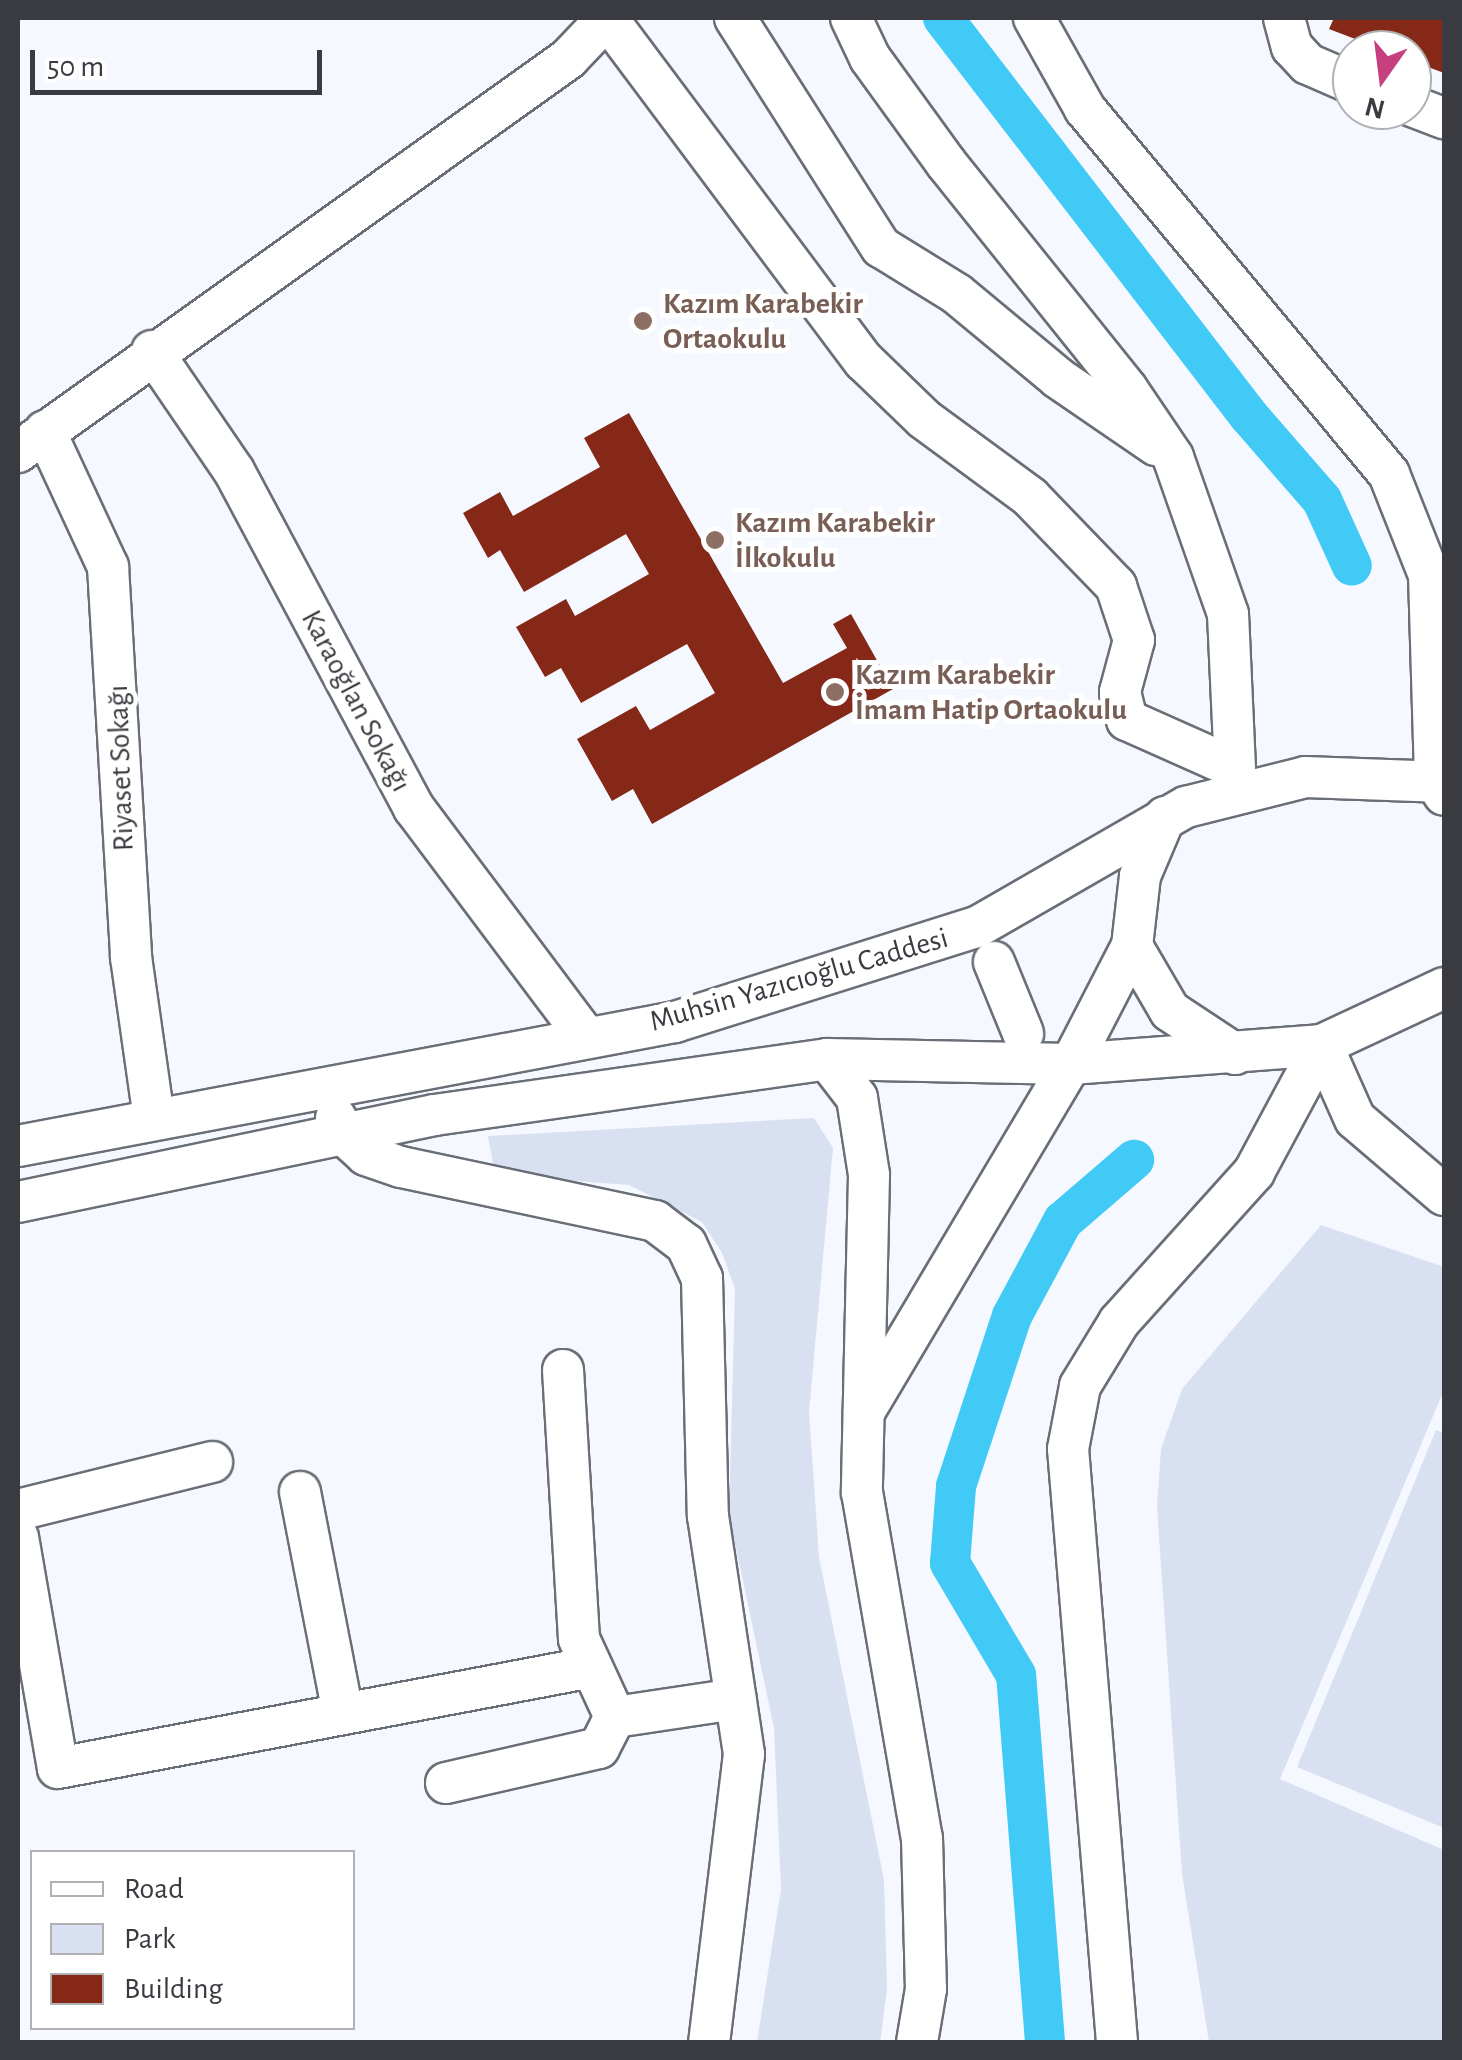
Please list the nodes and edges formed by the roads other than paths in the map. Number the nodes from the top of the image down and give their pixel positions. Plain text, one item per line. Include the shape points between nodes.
1 (607, 18) edge
2 (735, 18) edge
3 (851, 18) edge
4 (1034, 18) edge
5 (1284, 18) edge
6 (1332, 75) edge
7 (152, 351) junction
8 (31, 442) edge
9 (1173, 456) junction
10 (1235, 780) junction
11 (1441, 786) edge
12 (1165, 818) junction
13 (1132, 946) junction
14 (994, 962) dead end
15 (1443, 987) edge
16 (1023, 1032) dead end
17 (584, 1036) junction
18 (1322, 1045) junction
19 (1235, 1054) junction
20 (827, 1058) junction
21 (1071, 1064) junction
22 (324, 1086) junction
23 (154, 1118) junction
24 (342, 1134) junction
25 (18, 1146) edge
26 (1444, 1195) edge
27 (18, 1202) edge
28 (563, 1370) dead end
29 (862, 1416) junction
30 (212, 1462) dead end
31 (300, 1492) dead end
32 (18, 1510) edge
33 (18, 1538) edge
34 (592, 1667) junction
35 (736, 1700) junction
36 (343, 1714) junction
37 (615, 1717) junction
38 (446, 1783) dead end
39 (708, 2042) edge
40 (917, 2042) edge
41 (1117, 2042) edge

1 - 7 street via 568,59
1 - 10 street via 864,361 924,419 1030,497 1116,586 1134,640 1120,692 1128,720
2 - 9 street via 881,246 957,294 1058,378
3 - 9 street via 870,58 935,148
4 - 11 street via 1085,108 1388,474 1430,575
5 - 6 street via 1292,46 1308,64
7 - 8 street
7 - 17 street, Karaoğlan Sokağı via 234,471 414,808
8 - 23 street, Riyaset Sokağı via 108,568 130,957
9 - 10 street via 1228,614
10 - 11 street, Muhsin Yazıcıoğlu Caddesi via 1330,775
10 - 12 street, Muhsin Yazıcıoğlu Caddesi
12 - 13 street via 1137,890
12 - 17 street, Muhsin Yazıcıoğlu Caddesi via 977,928 676,1022
13 - 19 street via 1170,1011
13 - 21 street
14 - 16 street
15 - 18 street, Muhsin Yazıcıoğlu Caddesi
17 - 22 street, Muhsin Yazıcıoğlu Caddesi
18 - 19 street, Muhsin Yazıcıoğlu Caddesi
18 - 26 street via 1355,1118
18 - 41 street via 1254,1172 1119,1322 1080,1386 1068,1449
19 - 21 street, Muhsin Yazıcıoğlu Caddesi
20 - 21 street, Muhsin Yazıcıoğlu Caddesi
20 - 24 street, Muhsin Yazıcıoğlu Caddesi
20 - 29 street via 858,1098 869,1176
21 - 29 street
22 - 23 street, Muhsin Yazıcıoğlu Caddesi
22 - 24 street
23 - 25 street, Muhsin Yazıcıoğlu Caddesi
24 - 27 street, Muhsin Yazıcıoğlu Caddesi
24 - 35 street via 366,1155 401,1168 655,1221 686,1244 702,1278 708,1516
28 - 34 street via 580,1639
29 - 40 street via 870,1562 922,1838 926,1988
30 - 32 street
31 - 36 street
33 - 36 street via 58,1768
34 - 36 street
34 - 37 street
35 - 37 street
35 - 39 street via 744,1754
37 - 38 street via 598,1748

